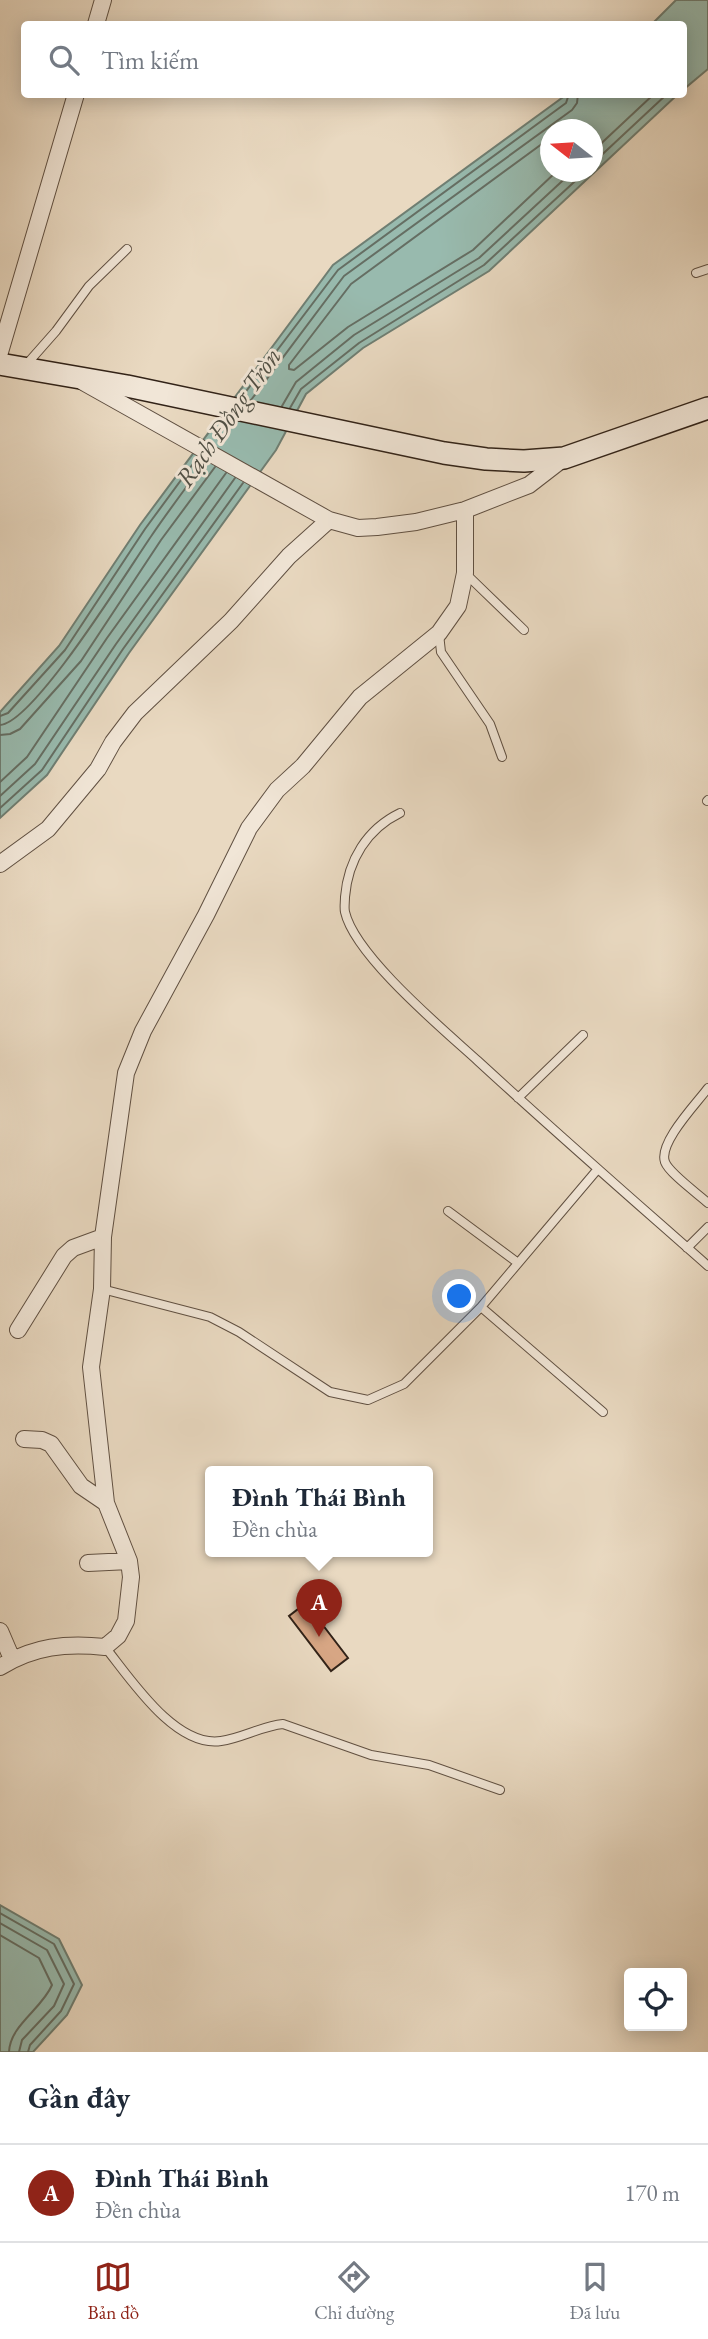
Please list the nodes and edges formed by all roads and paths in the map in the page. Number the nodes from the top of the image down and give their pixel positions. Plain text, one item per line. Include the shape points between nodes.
1 (103, 0) edge
2 (97, 21) edge
3 (75, 98) edge
4 (127, 249) dead end
5 (708, 269) edge
6 (696, 273) dead end
7 (0, 352) edge
8 (0, 364) edge
9 (24, 368) junction
10 (72, 375) junction
11 (708, 408) edge
12 (564, 458) junction
13 (465, 510) junction
14 (329, 520) junction
15 (465, 573) junction
16 (524, 630) dead end
17 (439, 633) junction
18 (502, 757) dead end
19 (400, 813) dead end
20 (0, 864) edge
21 (583, 1035) dead end
22 (708, 1088) edge
23 (518, 1098) junction
24 (597, 1170) junction
25 (708, 1203) edge
26 (448, 1211) dead end
27 (708, 1227) edge
28 (103, 1237) junction
29 (687, 1248) junction
30 (518, 1263) junction
31 (708, 1265) edge
32 (102, 1289) junction
33 (481, 1307) junction
34 (18, 1330) dead end
35 (603, 1412) dead end
36 (24, 1438) dead end
37 (106, 1503) junction
38 (129, 1561) junction
39 (88, 1563) dead end
40 (1, 1635) edge
41 (105, 1647) junction
42 (6, 1663) edge
43 (500, 1790) dead end

1 - 2 street
3 - 7 street
4 - 9 lane via 89,286
5 - 6 lane
8 - 9 main road
9 - 10 main road
10 - 12 main road via 444,453 524,461
10 - 14 street
11 - 12 main road
12 - 13 street via 529,485
13 - 14 street via 377,527 358,528
13 - 15 street
14 - 20 street via 135,713 98,769 48,829
15 - 16 lane
15 - 17 street via 458,606
17 - 18 lane via 441,652 490,724
17 - 28 street via 360,697 249,828 126,1073
19 - 23 lane via 383,821 362,844 347,878 344,911 357,940 416,1004
21 - 23 lane
22 - 25 lane via 667,1142 664,1153 665,1164
23 - 24 lane
24 - 29 lane
24 - 30 lane
26 - 30 lane
27 - 29 lane
28 - 32 street
28 - 34 street via 72,1248 64,1256
29 - 31 lane
30 - 33 lane
32 - 33 lane via 210,1317 330,1392 369,1400 404,1384
32 - 37 street via 91,1367
33 - 35 lane
36 - 37 street via 47,1440 80,1486
37 - 38 street
38 - 39 street
38 - 41 street via 126,1620 118,1636
40 - 42 street
41 - 42 street via 56,1645
41 - 43 lane via 165,1718 203,1741 222,1741 283,1724 371,1755 429,1765

